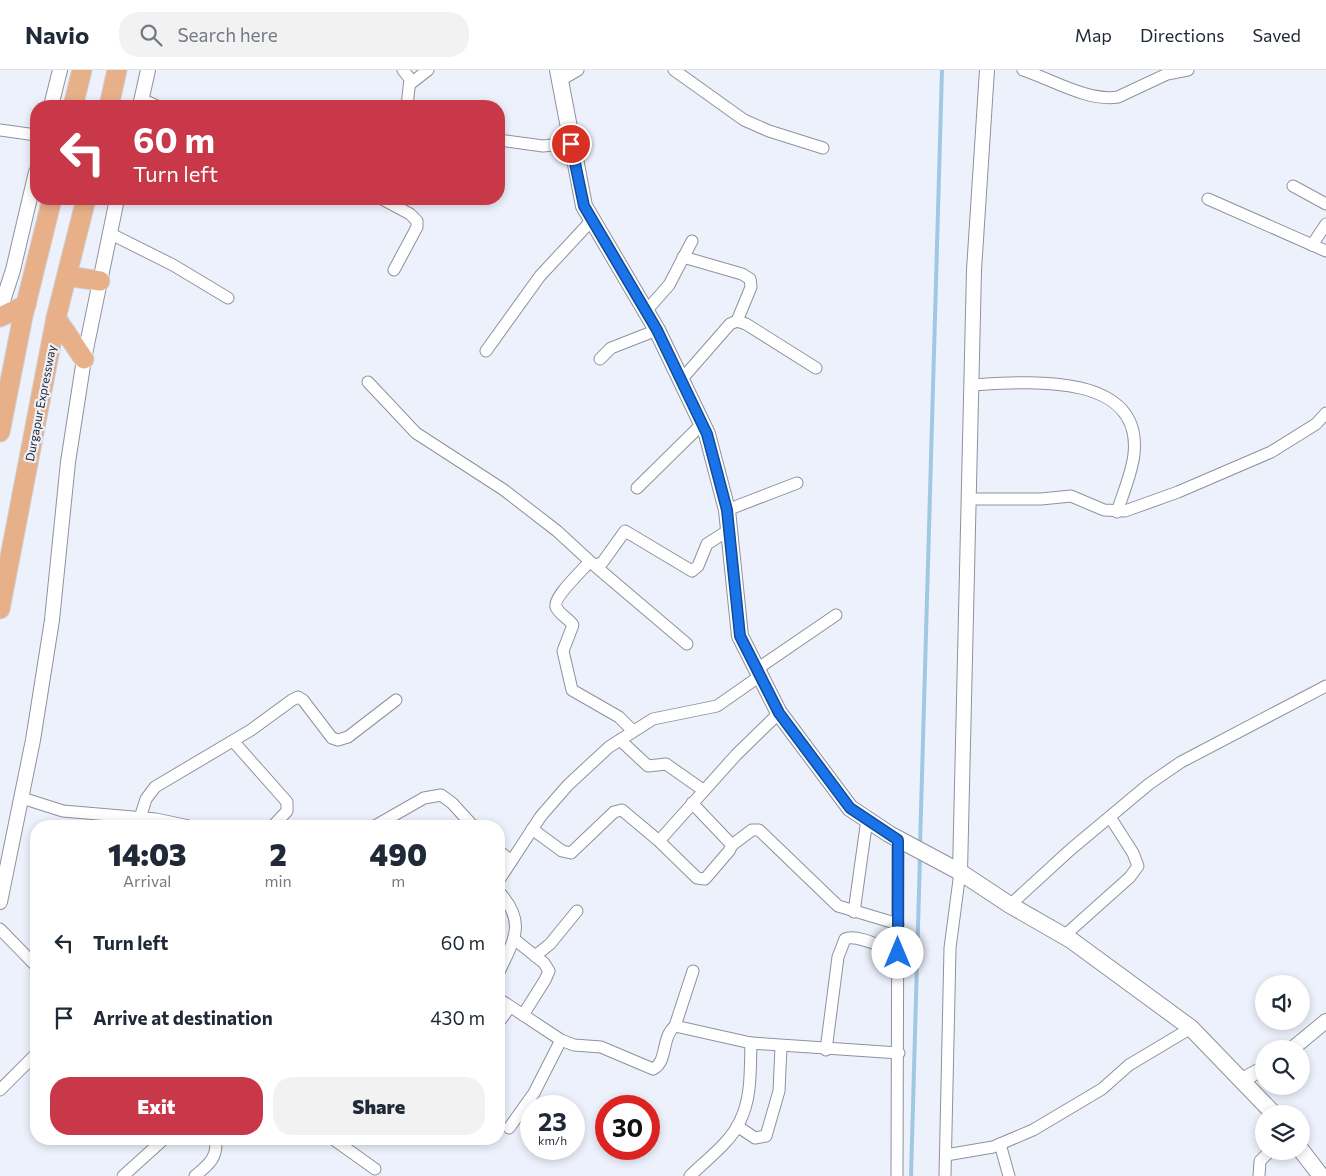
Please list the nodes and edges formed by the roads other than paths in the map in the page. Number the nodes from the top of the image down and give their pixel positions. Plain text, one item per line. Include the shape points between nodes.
1 (60, 70) edge
2 (82, 70) edge
3 (118, 70) edge
4 (148, 70) edge
5 (403, 70) edge
6 (428, 70) edge
7 (578, 70) edge
8 (674, 70) edge
9 (987, 70) edge
10 (1023, 70) edge
11 (1188, 70) edge
12 (1165, 72) edge
13 (559, 75) edge
14 (410, 84) junction
15 (53, 100) edge
16 (74, 100) edge
17 (110, 100) edge
18 (141, 100) edge
19 (408, 100) edge
20 (0, 130) edge
21 (30, 134) edge
22 (505, 141) edge
23 (571, 144) junction
24 (823, 148) dead end
25 (1293, 186) dead end
26 (30, 198) edge
27 (1208, 199) dead end
28 (1326, 204) edge
29 (51, 205) edge
30 (85, 205) edge
31 (116, 205) edge
32 (393, 205) edge
33 (592, 220) junction
34 (1326, 224) edge
35 (109, 233) junction
36 (692, 241) dead end
37 (1312, 245) junction
38 (1326, 251) edge
39 (683, 257) junction
40 (394, 270) dead end
41 (67, 276) junction
42 (100, 281) junction
43 (228, 298) dead end
44 (26, 305) junction
45 (0, 310) edge
46 (646, 311) junction
47 (0, 317) edge
48 (56, 318) junction
49 (736, 321) junction
50 (657, 330) junction
51 (486, 351) dead end
52 (84, 359) junction
53 (600, 359) dead end
54 (816, 368) dead end
55 (681, 380) junction
56 (368, 382) dead end
57 (972, 385) junction
58 (1326, 413) edge
59 (702, 424) junction
60 (0, 432) edge
61 (797, 483) dead end
62 (637, 488) dead end
63 (968, 499) junction
64 (727, 510) junction
65 (1116, 512) junction
66 (729, 530) junction
67 (591, 563) junction
68 (0, 609) edge
69 (836, 615) dead end
70 (687, 644) dead end
71 (758, 672) junction
72 (1326, 686) edge
73 (396, 700) dead end
74 (779, 713) junction
75 (633, 731) junction
76 (620, 740) junction
77 (233, 741) junction
78 (703, 790) junction
79 (22, 798) junction
80 (692, 803) junction
81 (1110, 817) junction
82 (140, 818) junction
83 (867, 819) junction
84 (152, 820) edge
85 (279, 820) edge
86 (395, 820) edge
87 (468, 820) edge
88 (532, 829) junction
89 (659, 840) junction
90 (902, 841) junction
91 (732, 845) junction
92 (505, 856) edge
93 (511, 861) junction
94 (505, 870) edge
95 (956, 870) junction
96 (505, 900) edge
97 (0, 902) edge
98 (1010, 905) junction
99 (577, 911) dead end
100 (854, 912) junction
101 (898, 924) junction
102 (0, 929) edge
103 (1064, 936) junction
104 (514, 939) junction
105 (898, 953) junction
106 (536, 956) junction
107 (505, 959) edge
108 (30, 960) edge
109 (693, 971) dead end
110 (505, 1003) edge
111 (510, 1007) junction
112 (505, 1014) edge
113 (523, 1015) junction
114 (1326, 1021) edge
115 (674, 1026) junction
116 (1191, 1028) junction
117 (561, 1040) junction
118 (1303, 1040) edge
119 (751, 1043) junction
120 (782, 1046) junction
121 (826, 1050) junction
122 (898, 1054) junction
123 (30, 1060) edge
124 (1255, 1073) edge
125 (1242, 1080) junction
126 (0, 1090) edge
127 (1266, 1105) edge
128 (737, 1126) junction
129 (509, 1128) dead end
130 (1000, 1144) junction
131 (157, 1145) edge
132 (216, 1145) edge
133 (341, 1145) edge
134 (946, 1155) junction
135 (1261, 1160) edge
136 (1309, 1160) edge
137 (375, 1169) dead end
138 (123, 1176) edge
139 (195, 1176) edge
140 (690, 1176) edge
141 (896, 1176) edge
142 (945, 1176) edge
143 (1009, 1176) edge
144 (1259, 1176) edge
145 (1321, 1176) edge

1 - 15 street
2 - 16 highway
3 - 17 highway
4 - 18 street
5 - 14 street
6 - 14 street
7 - 13 street
8 - 24 street via 744,120
9 - 57 street via 974,270
10 - 12 street via 1067,87 1110,98
11 - 12 street
13 - 23 main road
14 - 19 street
20 - 21 street
22 - 23 street via 543,146
23 - 33 main road via 584,206
25 - 28 street
26 - 45 street
27 - 37 street
29 - 44 highway
30 - 41 highway, Durgapur Expressway
31 - 35 street
32 - 40 street via 417,221 417,227
33 - 46 main road
33 - 51 street via 540,276
34 - 37 street
35 - 42 street
35 - 43 street via 173,265
36 - 39 street
37 - 38 street
39 - 46 street via 668,285
39 - 49 street via 750,279 751,286
41 - 42 highway
41 - 48 highway, Durgapur Expressway
42 - 52 street
44 - 47 highway
44 - 60 highway
46 - 50 main road
48 - 52 highway
48 - 68 highway, Durgapur Expressway
49 - 54 street
49 - 55 street
50 - 53 street via 611,348
50 - 55 main road
52 - 79 street via 68,462 52,620
55 - 59 main road
56 - 67 street via 416,433 524,505
57 - 63 street
57 - 65 street via 1032,381 1054,383 1110,398 1130,423 1134,447 1132,466
58 - 65 street via 1307,430 1256,459 1178,492
59 - 62 street
59 - 64 main road
61 - 64 street
63 - 65 street via 1071,496
63 - 95 street
64 - 66 main road
66 - 67 street via 707,544 698,566 692,571 625,531 602,563
66 - 71 main road via 740,636
67 - 70 street
67 - 75 street via 556,602 558,610 573,625 563,650 570,685 578,694 619,717
69 - 71 street
71 - 74 main road
71 - 75 street via 717,706 667,714
72 - 81 street via 1181,762
73 - 77 street via 348,737 338,740 332,738 306,703 298,698
74 - 78 street
74 - 83 main road via 850,808
75 - 76 street
76 - 78 street via 648,766 666,764
76 - 88 street via 597,756 568,784
77 - 82 street via 155,787 146,799
77 - 85 street via 287,802 287,811
78 - 80 street
79 - 82 street via 63,811
79 - 97 street
80 - 89 street
80 - 91 street
81 - 98 street
81 - 103 street via 1138,866
82 - 84 street
83 - 90 main road
83 - 100 street
86 - 87 street via 424,798 441,795
88 - 89 street via 562,851 571,853 614,812 622,810
88 - 93 street
89 - 91 street via 701,879 708,876
90 - 95 main road
90 - 101 street
91 - 100 street via 752,830 759,830 831,900
92 - 93 street
93 - 94 street
95 - 98 main road
95 - 134 street via 950,948
96 - 104 street via 514,913
98 - 103 main road
99 - 106 street
100 - 101 street
101 - 105 street
102 - 108 street
103 - 116 main road
104 - 106 street
104 - 107 street
105 - 121 street via 858,938 845,940 838,957
105 - 122 street
106 - 113 street via 547,967 548,975
109 - 115 street
110 - 111 street
111 - 112 street
111 - 113 street
113 - 117 street
114 - 118 street
115 - 117 street via 667,1036 660,1063 653,1068 601,1047 574,1045
115 - 119 street
116 - 125 main road
116 - 130 street via 1129,1065 1102,1089 1053,1120
117 - 129 street via 534,1093
119 - 120 street
119 - 128 street via 748,1099
120 - 121 street
120 - 128 street via 779,1091 766,1136 755,1138
121 - 122 street
122 - 141 street
123 - 126 street
124 - 125 street
125 - 127 main road
128 - 140 street
130 - 134 street
130 - 143 street
131 - 138 street
132 - 139 street via 215,1156
133 - 137 street
134 - 142 street
135 - 144 street
136 - 145 main road

